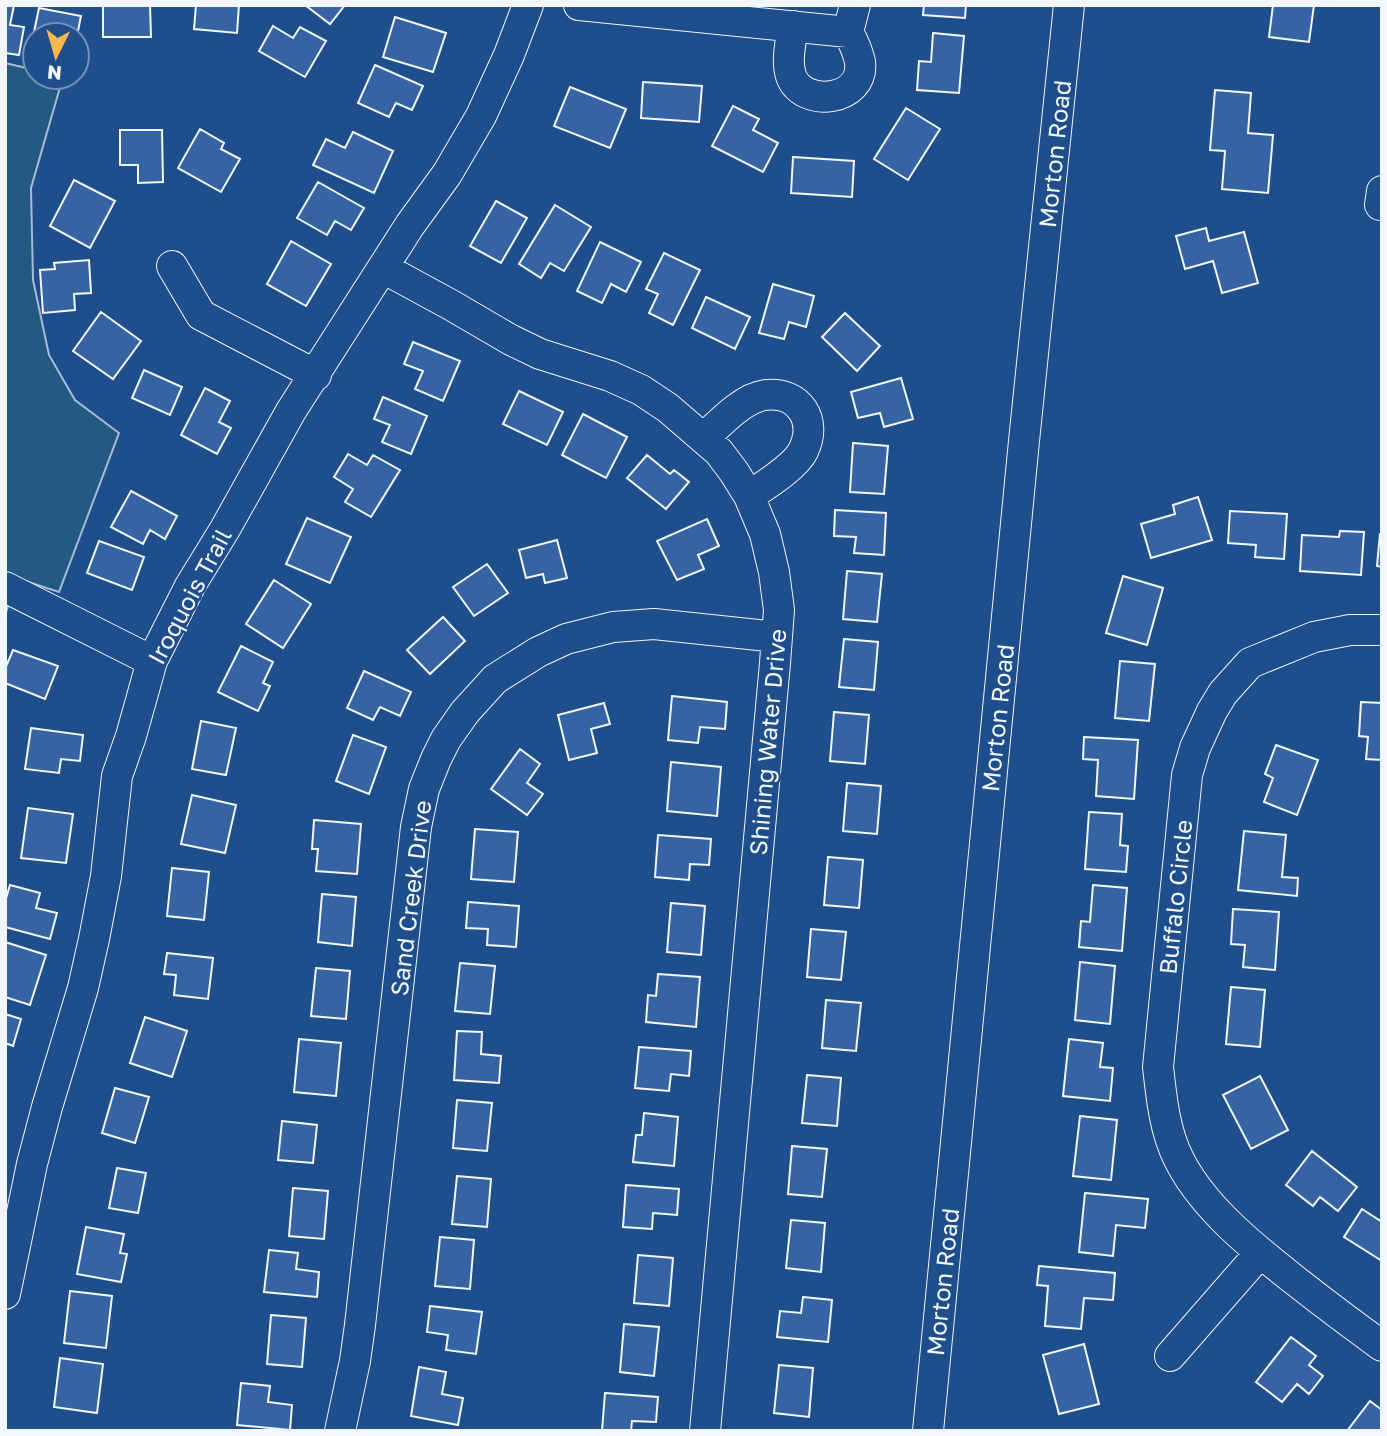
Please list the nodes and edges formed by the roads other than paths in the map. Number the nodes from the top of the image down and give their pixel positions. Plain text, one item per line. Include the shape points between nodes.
1 (528, 5) edge
2 (579, 5) edge
3 (1069, 5) edge
4 (852, 18) edge
5 (793, 26) junction
6 (1382, 191) edge
7 (1382, 205) edge
8 (172, 266) dead end
9 (383, 268) junction
10 (316, 375) junction
11 (704, 438) junction
12 (749, 496) junction
13 (5, 587) edge
14 (1382, 630) edge
15 (777, 637) junction
16 (152, 661) junction
17 (1260, 1253) junction
18 (6, 1285) edge
19 (1382, 1346) edge
20 (1170, 1356) dead end
21 (341, 1431) edge
22 (705, 1431) edge
23 (928, 1431) edge

1 - 9 street, Iroquois Trail via 481,116
2 - 5 street
3 - 23 street, Morton Road
4 - 5 street
4 - 5 street via 860,64 857,80 845,93 829,97 809,94 792,77
6 - 7 street
8 - 10 street via 201,315
9 - 10 street, Iroquois Trail
9 - 11 street, Shining Water Drive via 540,354 642,390
10 - 16 street, Iroquois Trail via 190,586
11 - 12 street, Shining Water Drive
11 - 12 street via 743,404 765,395 789,397 805,411 810,432 802,453
12 - 15 street, Shining Water Drive via 775,572
13 - 16 street
14 - 17 street, Buffalo Circle via 1314,637 1250,663 1212,711 1187,775 1158,1067 1162,1106 1171,1142 1186,1172 1212,1207
15 - 21 street, Sand Creek Drive via 654,624 613,627 566,639 495,679 446,739 424,789 416,827 360,1325
15 - 22 street, Shining Water Drive
16 - 18 street, Iroquois Trail via 117,776 92,951 32,1164
17 - 19 street, Buffalo Circle
17 - 20 street

